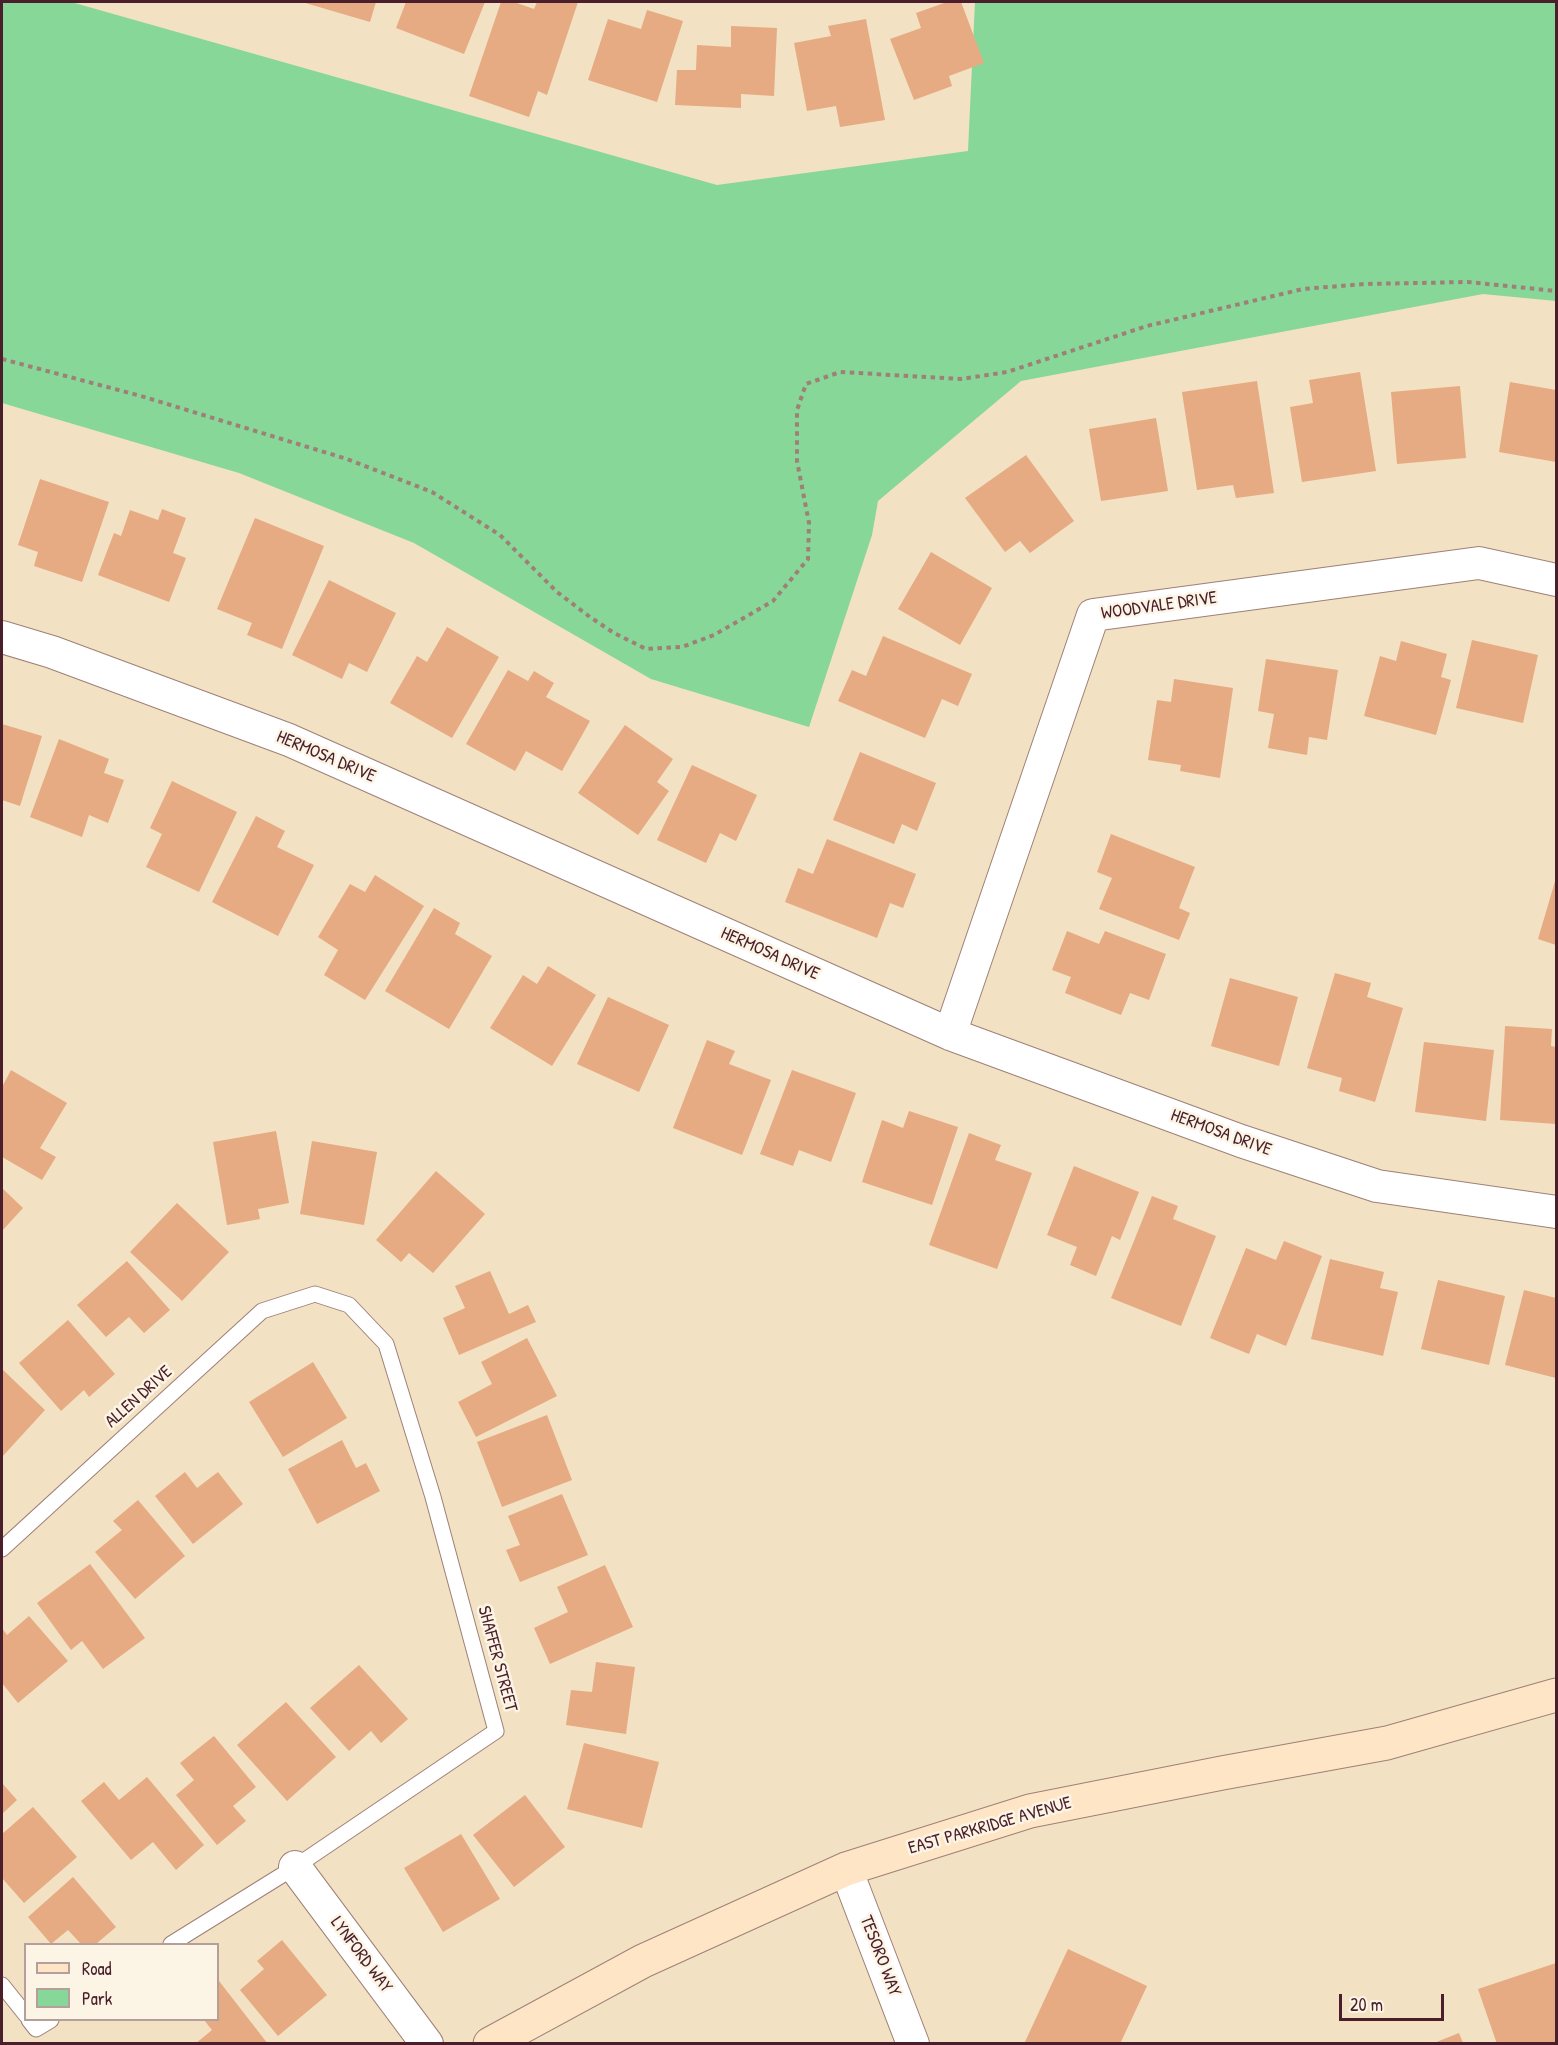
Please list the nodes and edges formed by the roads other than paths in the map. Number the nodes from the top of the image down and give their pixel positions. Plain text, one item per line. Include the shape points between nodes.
1 (1557, 580) edge
2 (2, 637) edge
3 (950, 1034) junction
4 (1557, 1212) edge
5 (315, 1294) joint
6 (2, 1549) edge
7 (1557, 1695) edge
8 (295, 1867) junction
9 (846, 1869) junction
10 (173, 1943) edge
11 (2, 1985) edge
12 (24, 2012) edge
13 (428, 2043) edge
14 (490, 2043) edge
15 (913, 2043) edge

1 - 3 street, WOODVALE DRIVE via 1479,563 1093,615
2 - 3 street, HERMOSA DRIVE via 289,740
3 - 4 street, HERMOSA DRIVE via 1241,1141 1377,1186
5 - 6 lane, ALLEN DRIVE via 262,1311
5 - 8 lane, SHAFFER STREET via 349,1305 386,1344 433,1497 496,1731
7 - 9 main road, EAST PARKRIDGE AVENUE via 1387,1743 1030,1811
8 - 10 lane, SHAFFER STREET
8 - 13 street, LYNFORD WAY
9 - 14 main road, EAST PARKRIDGE AVENUE via 643,1960
9 - 15 street, TESORO WAY
11 - 12 lane

